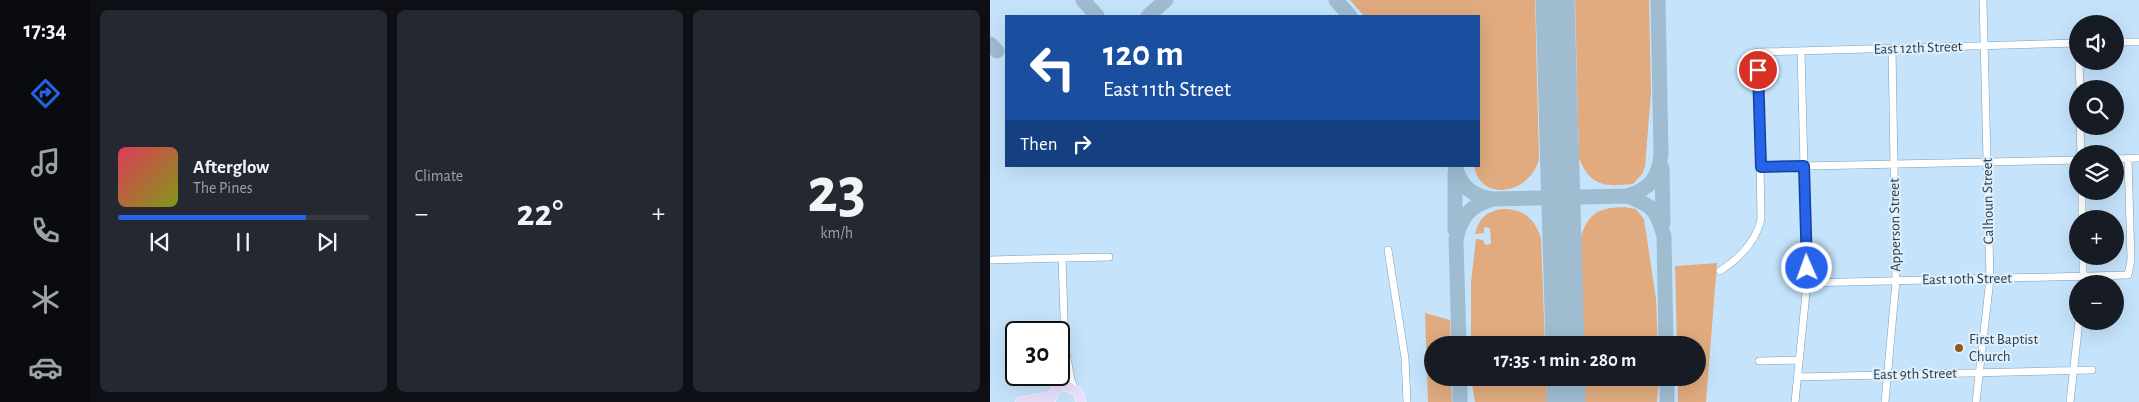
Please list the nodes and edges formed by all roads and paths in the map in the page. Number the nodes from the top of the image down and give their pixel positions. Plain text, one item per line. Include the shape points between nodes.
1 (1983, 0) edge
2 (2124, 42) edge
3 (2139, 42) edge
4 (2069, 43) edge
5 (1984, 46) junction
6 (1892, 48) junction
7 (1801, 51) junction
8 (2124, 158) edge
9 (2128, 158) junction
10 (2139, 158) edge
11 (2069, 160) edge
12 (1987, 162) junction
13 (1894, 164) junction
14 (1804, 166) junction
15 (1761, 167) junction
16 (1388, 250) dead end
17 (1109, 257) dead end
18 (1062, 258) junction
19 (990, 260) edge
20 (1720, 271) dead end
21 (2124, 276) edge
22 (1990, 279) junction
23 (2069, 280) edge
24 (1896, 281) junction
25 (1807, 283) junction
26 (1064, 321) edge
27 (2077, 330) edge
28 (1800, 360) junction
29 (1759, 361) dead end
30 (2073, 370) junction
31 (2092, 370) dead end
32 (1979, 373) junction
33 (1070, 374) edge
34 (1888, 375) junction
35 (1798, 377) junction
36 (1059, 387) joint
37 (1075, 389) junction
38 (1051, 399) edge
39 (1020, 402) edge
40 (1081, 402) edge
41 (1407, 402) edge
42 (1795, 402) edge
43 (1885, 402) edge
44 (1976, 402) edge
45 (2070, 402) edge

1 - 5 street, Calhoun Street
2 - 3 street
4 - 5 street, East 12th Street
5 - 6 street, East 12th Street
5 - 12 street, Calhoun Street
6 - 7 street, East 12th Street
6 - 13 street, Apperson Street
7 - 14 street
7 - 15 street, East 12th Street via 1758,52
8 - 9 street
9 - 10 street
9 - 21 street, East 10th Street via 2131,260 2129,273
11 - 12 street
12 - 13 street
12 - 22 street, Calhoun Street
13 - 14 street
13 - 24 street, Apperson Street
14 - 15 street
14 - 25 street
15 - 20 street via 1761,219 1757,232 1744,252
16 - 41 street via 1405,358
17 - 18 street
18 - 19 street
18 - 26 street
22 - 23 street, East 10th Street
22 - 24 street, East 10th Street
22 - 32 street, Calhoun Street
24 - 25 street, East 10th Street
24 - 34 street, Apperson Street
25 - 28 street
27 - 30 street
28 - 29 street
28 - 35 street
30 - 31 street, East 9th Street
30 - 32 street, East 9th Street
30 - 45 street
32 - 34 street, East 9th Street
32 - 44 street, Calhoun Street
33 - 37 street
34 - 35 street, East 9th Street
34 - 43 street, Apperson Street
35 - 42 street
36 - 37 main road
36 - 38 main road
37 - 40 main road via 1081,396
38 - 39 main road

